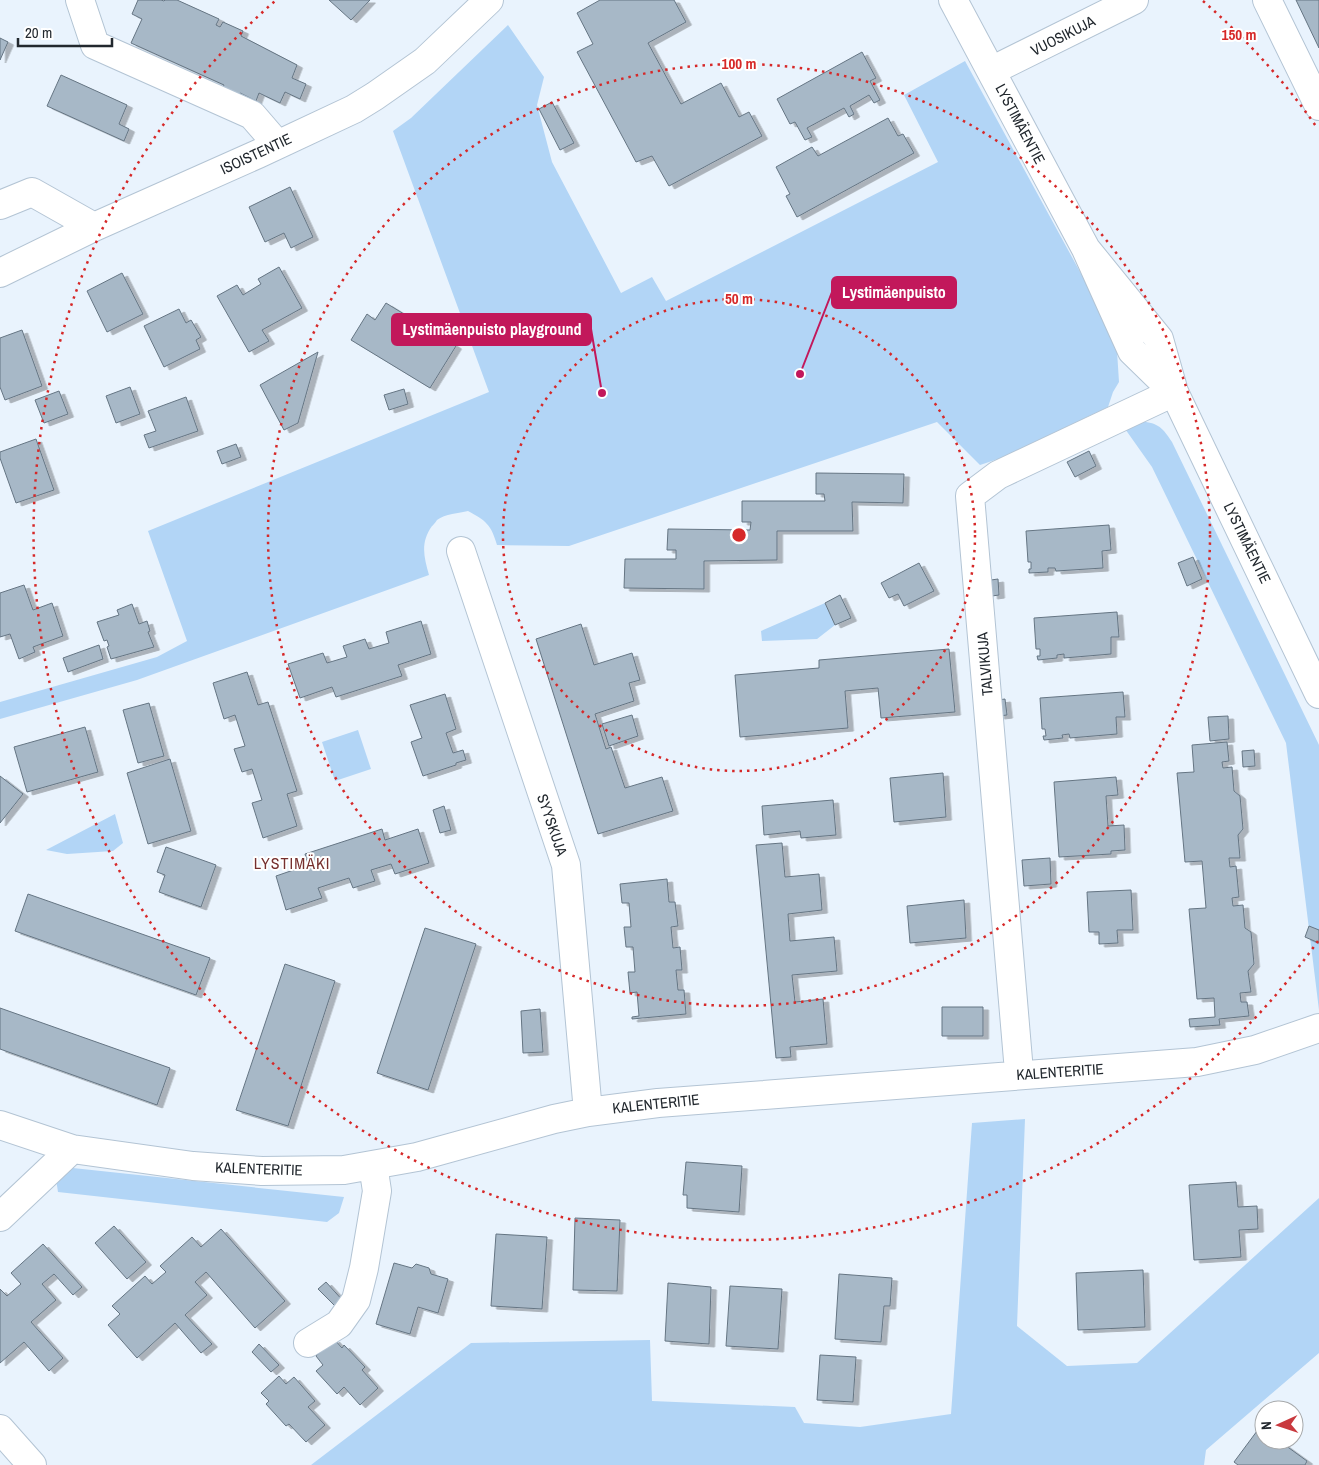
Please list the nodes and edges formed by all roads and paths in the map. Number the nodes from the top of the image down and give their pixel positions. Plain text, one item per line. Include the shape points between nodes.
1 (80, 0) edge
2 (488, 0) edge
3 (953, 0) edge
4 (1134, 0) edge
5 (1267, 0) edge
6 (992, 71) junction
7 (1319, 106) edge
8 (277, 144) junction
9 (0, 205) edge
10 (94, 227) junction
11 (0, 273) edge
12 (1174, 392) junction
13 (461, 551) dead end
14 (1312, 663) edge
15 (1319, 694) edge
16 (1319, 1028) edge
17 (1018, 1060) dead end
18 (588, 1112) junction
19 (0, 1125) edge
20 (72, 1149) junction
21 (373, 1165) junction
22 (0, 1217) edge
23 (308, 1343) dead end
24 (0, 1429) edge
25 (32, 1465) edge

1 - 8 street via 95,45 252,116
2 - 8 street, ISOISTENTIE via 424,61 375,96
3 - 6 street, LYSTIMÄENTIE
4 - 6 street, VUOSIKUJA
5 - 7 street
6 - 12 street, LYSTIMÄENTIE via 1086,249 1132,351
8 - 10 street, ISOISTENTIE
9 - 10 street via 32,192
10 - 11 street, ISOISTENTIE
12 - 14 street, LYSTIMÄENTIE
12 - 17 street, TALVIKUJA via 998,475 970,496
13 - 18 street, SYYSKUJA via 566,865
14 - 15 street, LYSTIMÄENTIE
16 - 18 street, KALENTERITIE via 1255,1050 1197,1062 658,1103
18 - 21 street, KALENTERITIE via 417,1157
19 - 20 street, KALENTERITIE
20 - 21 street, KALENTERITIE via 193,1166 262,1171 344,1170
20 - 22 street
21 - 23 street via 377,1190 356,1300 339,1324
24 - 25 street

